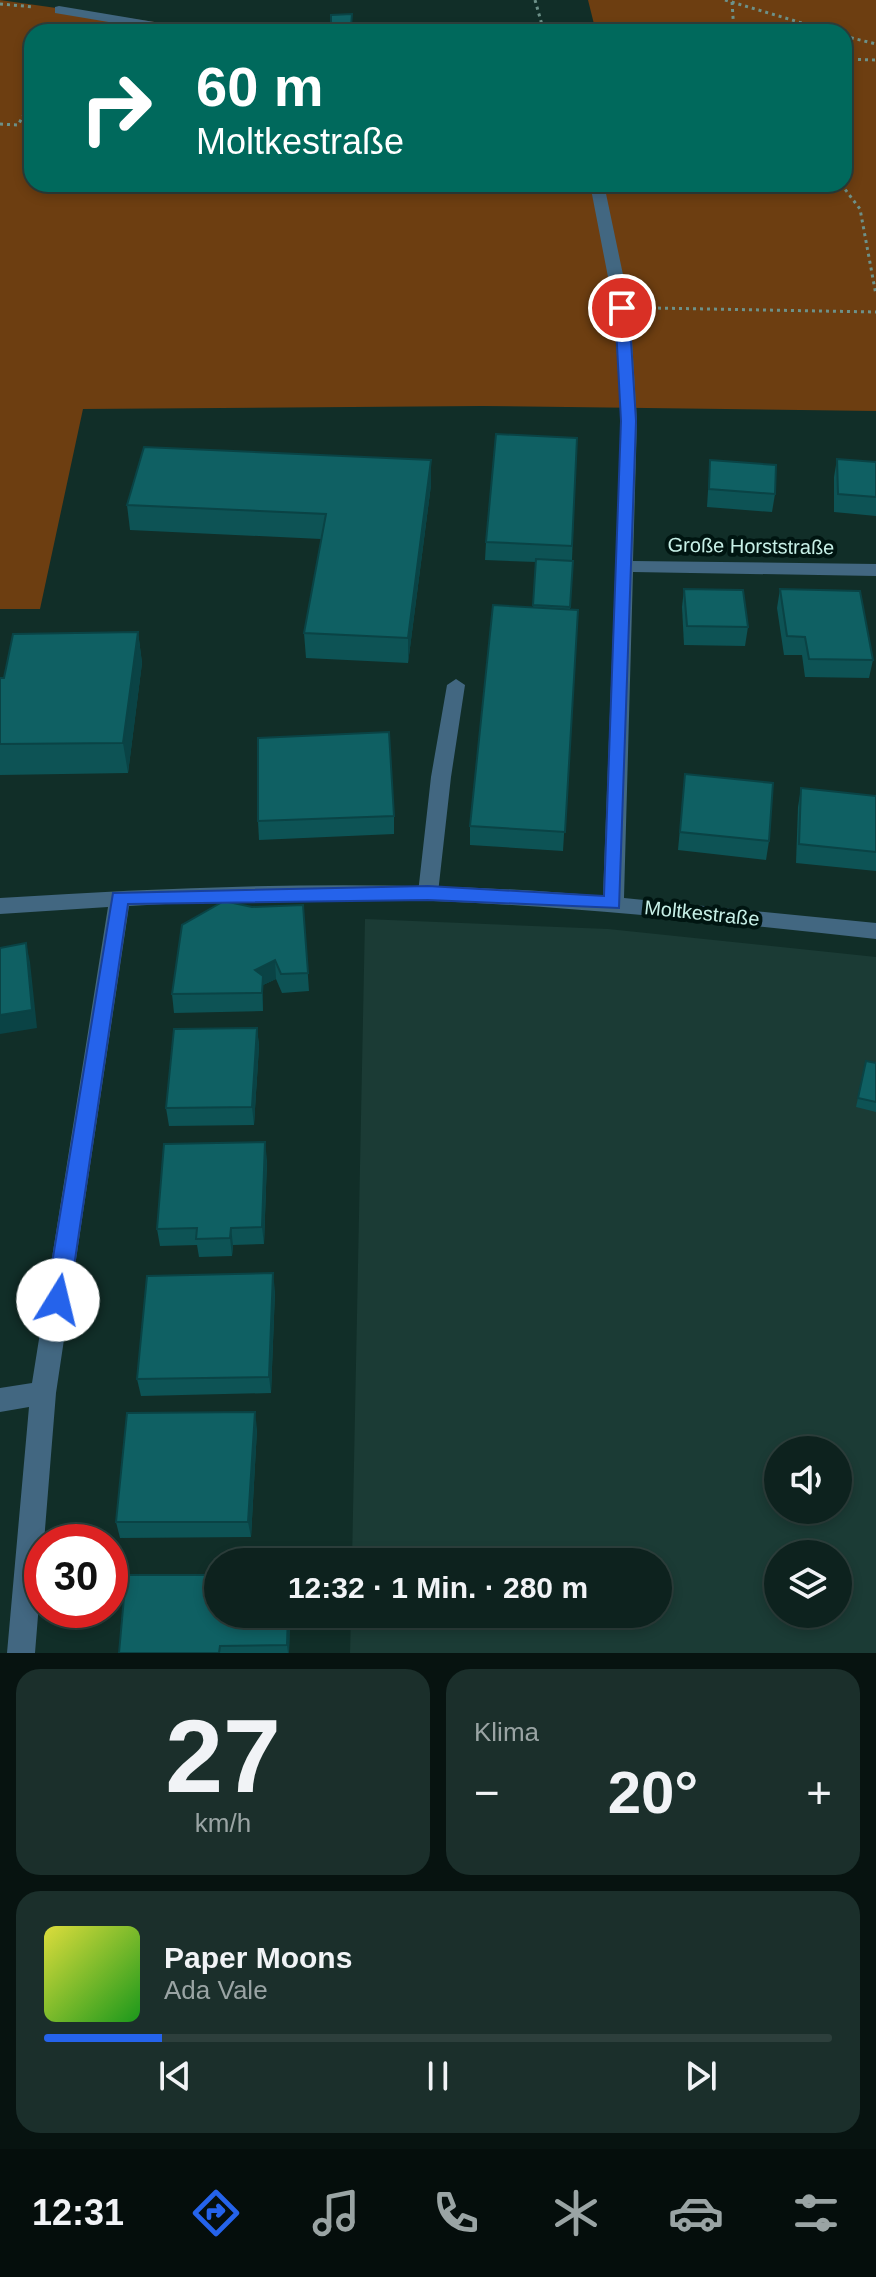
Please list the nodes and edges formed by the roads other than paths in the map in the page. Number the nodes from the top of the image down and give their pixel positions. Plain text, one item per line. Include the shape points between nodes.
1 (59, 10) dead end
2 (142, 24) edge
3 (599, 192) edge
4 (626, 566) junction
5 (876, 570) edge
6 (456, 685) dead end
7 (428, 893) junction
8 (120, 898) junction
9 (613, 903) junction
10 (0, 906) edge
11 (876, 931) edge
12 (43, 1393) junction
13 (0, 1400) edge
14 (21, 1653) edge

1 - 2 street
3 - 4 street via 622,308 629,421
4 - 5 street, Große Horststraße
4 - 9 street
6 - 7 street
7 - 8 street, Moltkestraße
7 - 9 street, Moltkestraße
8 - 10 street, Moltkestraße
8 - 12 street
9 - 11 street, Moltkestraße
12 - 13 street
12 - 14 street

